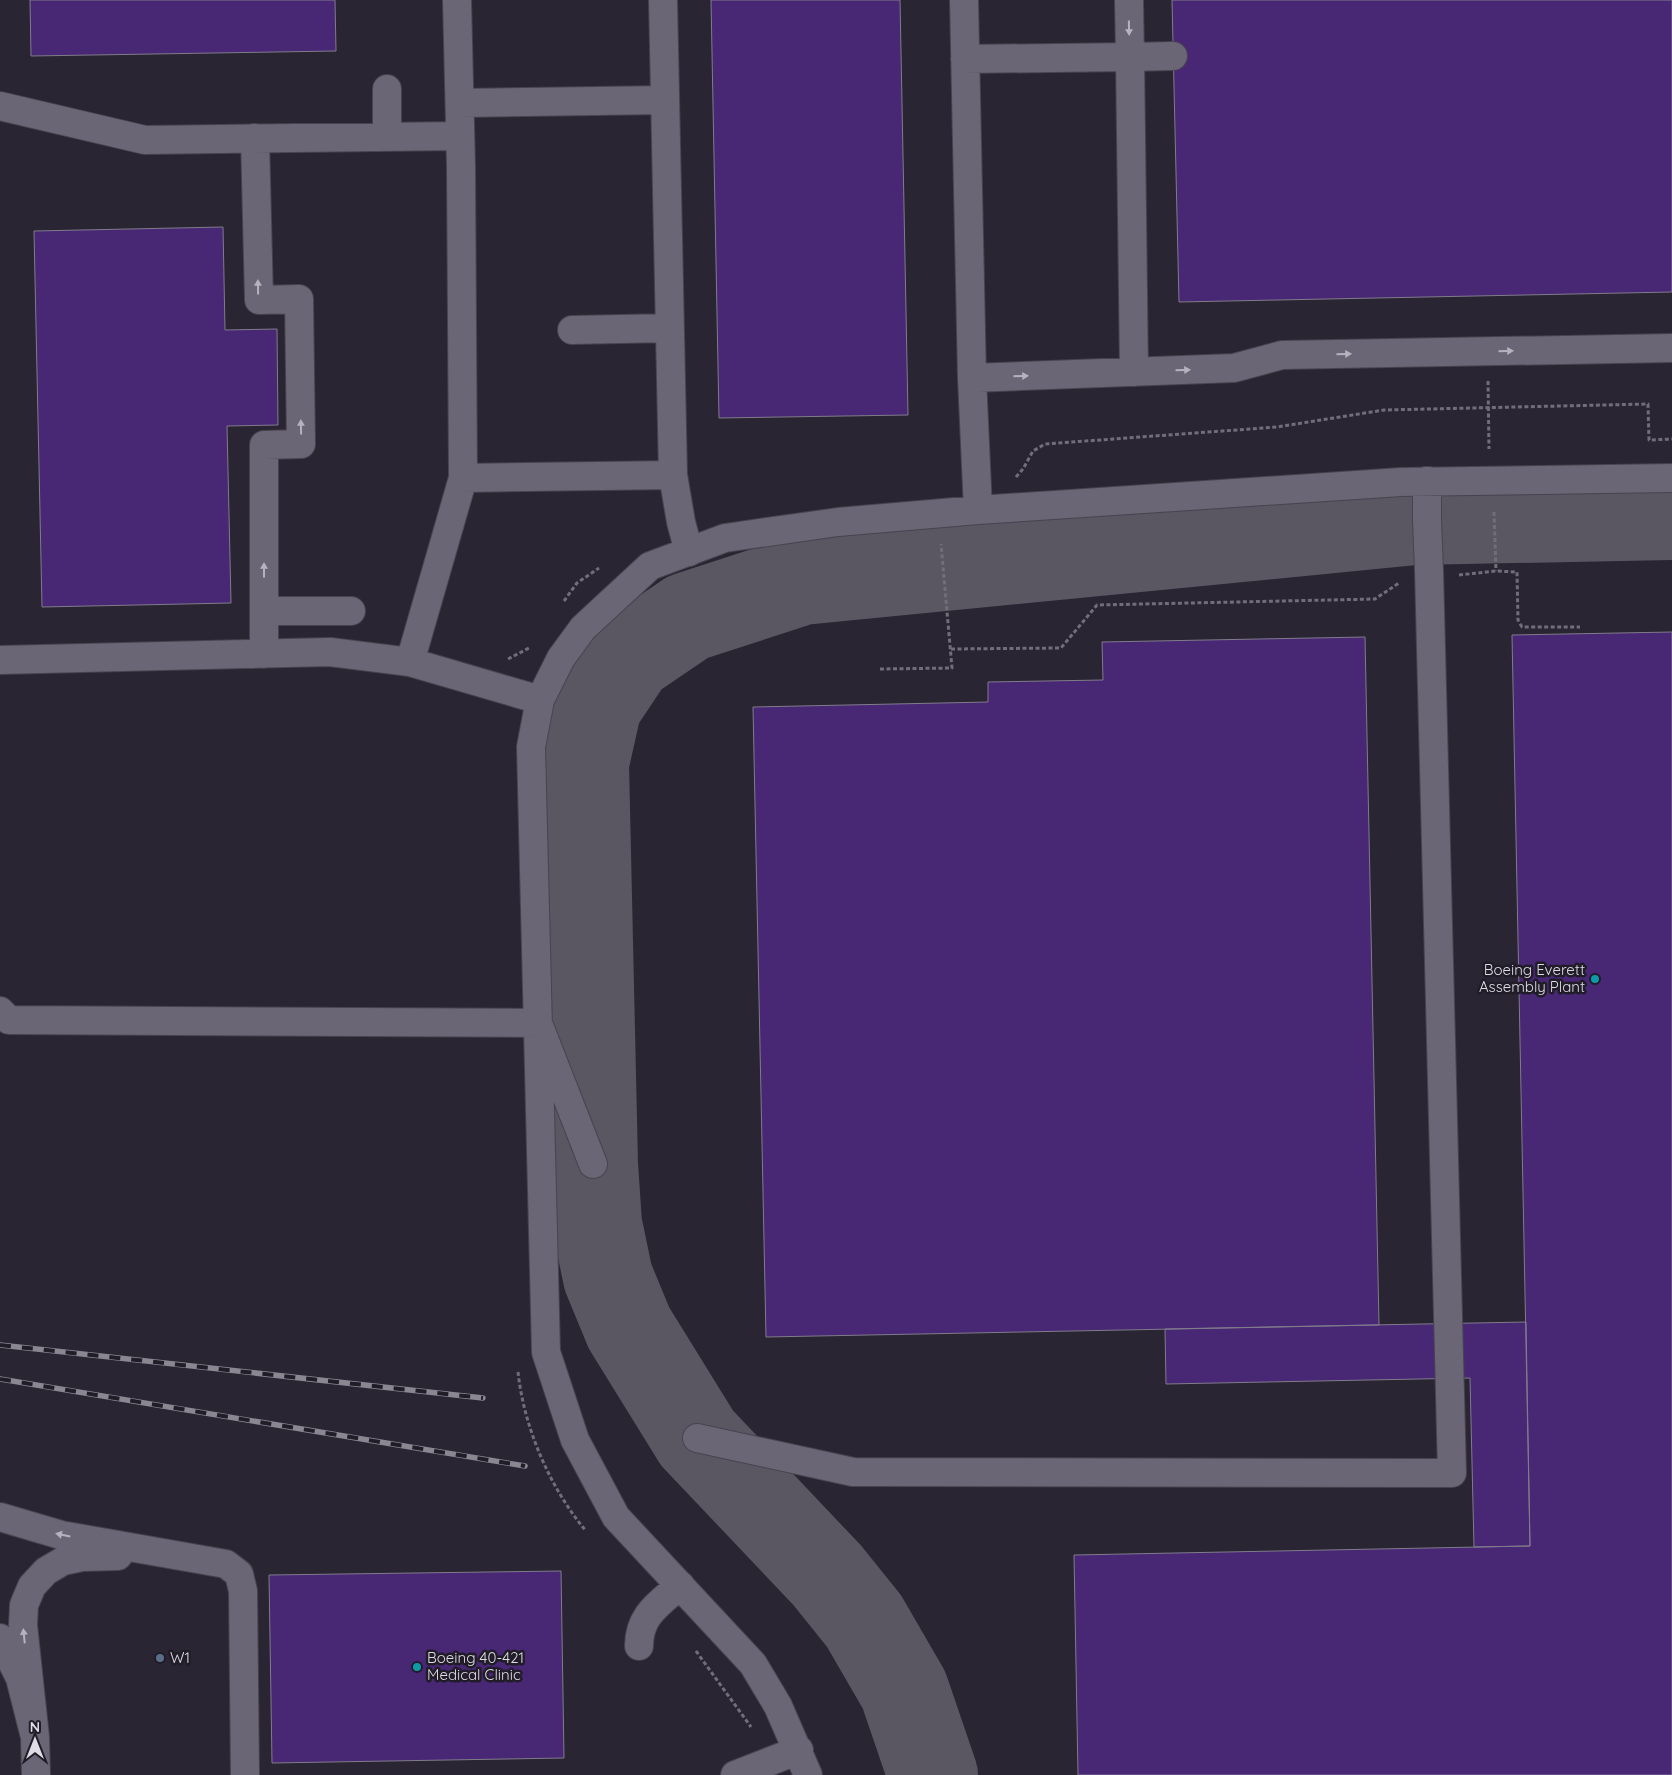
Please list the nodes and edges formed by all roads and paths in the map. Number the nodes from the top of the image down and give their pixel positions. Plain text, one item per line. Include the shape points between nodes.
1 (457, 0) edge
2 (663, 0) edge
3 (964, 0) edge
4 (1129, 0) edge
5 (1173, 56) dead end
6 (1130, 57) junction
7 (965, 59) junction
8 (387, 89) dead end
9 (665, 100) junction
10 (460, 103) junction
11 (0, 106) edge
12 (460, 136) junction
13 (387, 137) junction
14 (255, 138) junction
15 (669, 328) junction
16 (572, 330) dead end
17 (1672, 348) edge
18 (1134, 372) junction
19 (972, 378) junction
20 (673, 475) junction
21 (463, 478) junction
22 (1672, 478) edge
23 (1427, 481) junction
24 (978, 510) junction
25 (938, 513) junction
26 (689, 552) junction
27 (1429, 578) junction
28 (264, 611) junction
29 (351, 611) dead end
30 (1580, 627) dead end
31 (951, 649) junction
32 (264, 654) junction
33 (0, 660) edge
34 (410, 662) junction
35 (880, 670) dead end
36 (540, 700) junction
37 (0, 1011) edge
38 (538, 1023) junction
39 (593, 1164) dead end
40 (697, 1438) dead end
41 (0, 1517) edge
42 (180, 1555) junction
43 (680, 1585) junction
44 (0, 1638) edge
45 (639, 1646) dead end
46 (35, 1737) junction
47 (799, 1750) junction
48 (36, 1775) edge
49 (245, 1775) edge
50 (735, 1775) edge
51 (808, 1775) edge

1 - 10 lane
2 - 9 lane
3 - 7 lane
4 -> 6 lane
5 - 6 lane
6 - 7 lane
6 - 18 lane
7 - 19 lane
8 - 13 lane
9 - 10 lane
9 - 15 lane
10 - 12 lane
11 - 14 lane via 144,140
12 - 13 lane
12 - 21 lane
13 - 14 lane
28 -> 14 lane via 264,445 301,444 299,299 259,300
15 - 16 lane
15 - 20 lane
18 -> 17 lane via 1234,368 1282,355
19 -> 18 lane
19 - 24 lane
20 - 21 lane
20 - 26 lane
21 - 34 lane
22 - 23 lane
23 - 24 lane
23 - 27 lane
24 - 25 lane
25 - 26 lane via 838,522 725,538
25 - 31 path
26 - 36 lane via 650,566 583,628 561,658
27 - 30 path via 1517,572 1518,620 1522,627
27 - 31 path via 1406,578 1376,599 1097,605 1061,648
27 - 40 lane via 1452,1474 853,1472
28 - 29 lane
28 - 32 lane
31 - 35 path via 952,668
32 - 33 lane
32 - 34 lane via 330,652
34 - 36 lane
36 - 38 lane via 531,747
37 - 38 lane via 9,1020
38 - 39 lane
38 - 43 lane via 546,1352 575,1440 616,1517
42 -> 41 lane via 61,1535
46 -> 42 lane via 23,1624 24,1605 32,1586 46,1571 63,1561 82,1557
42 - 49 lane via 226,1564 239,1574 243,1591
43 - 45 lane via 642,1623
43 - 47 lane via 753,1664
44 - 46 lane via 20,1678
46 - 48 lane
47 - 50 lane
47 - 51 lane

